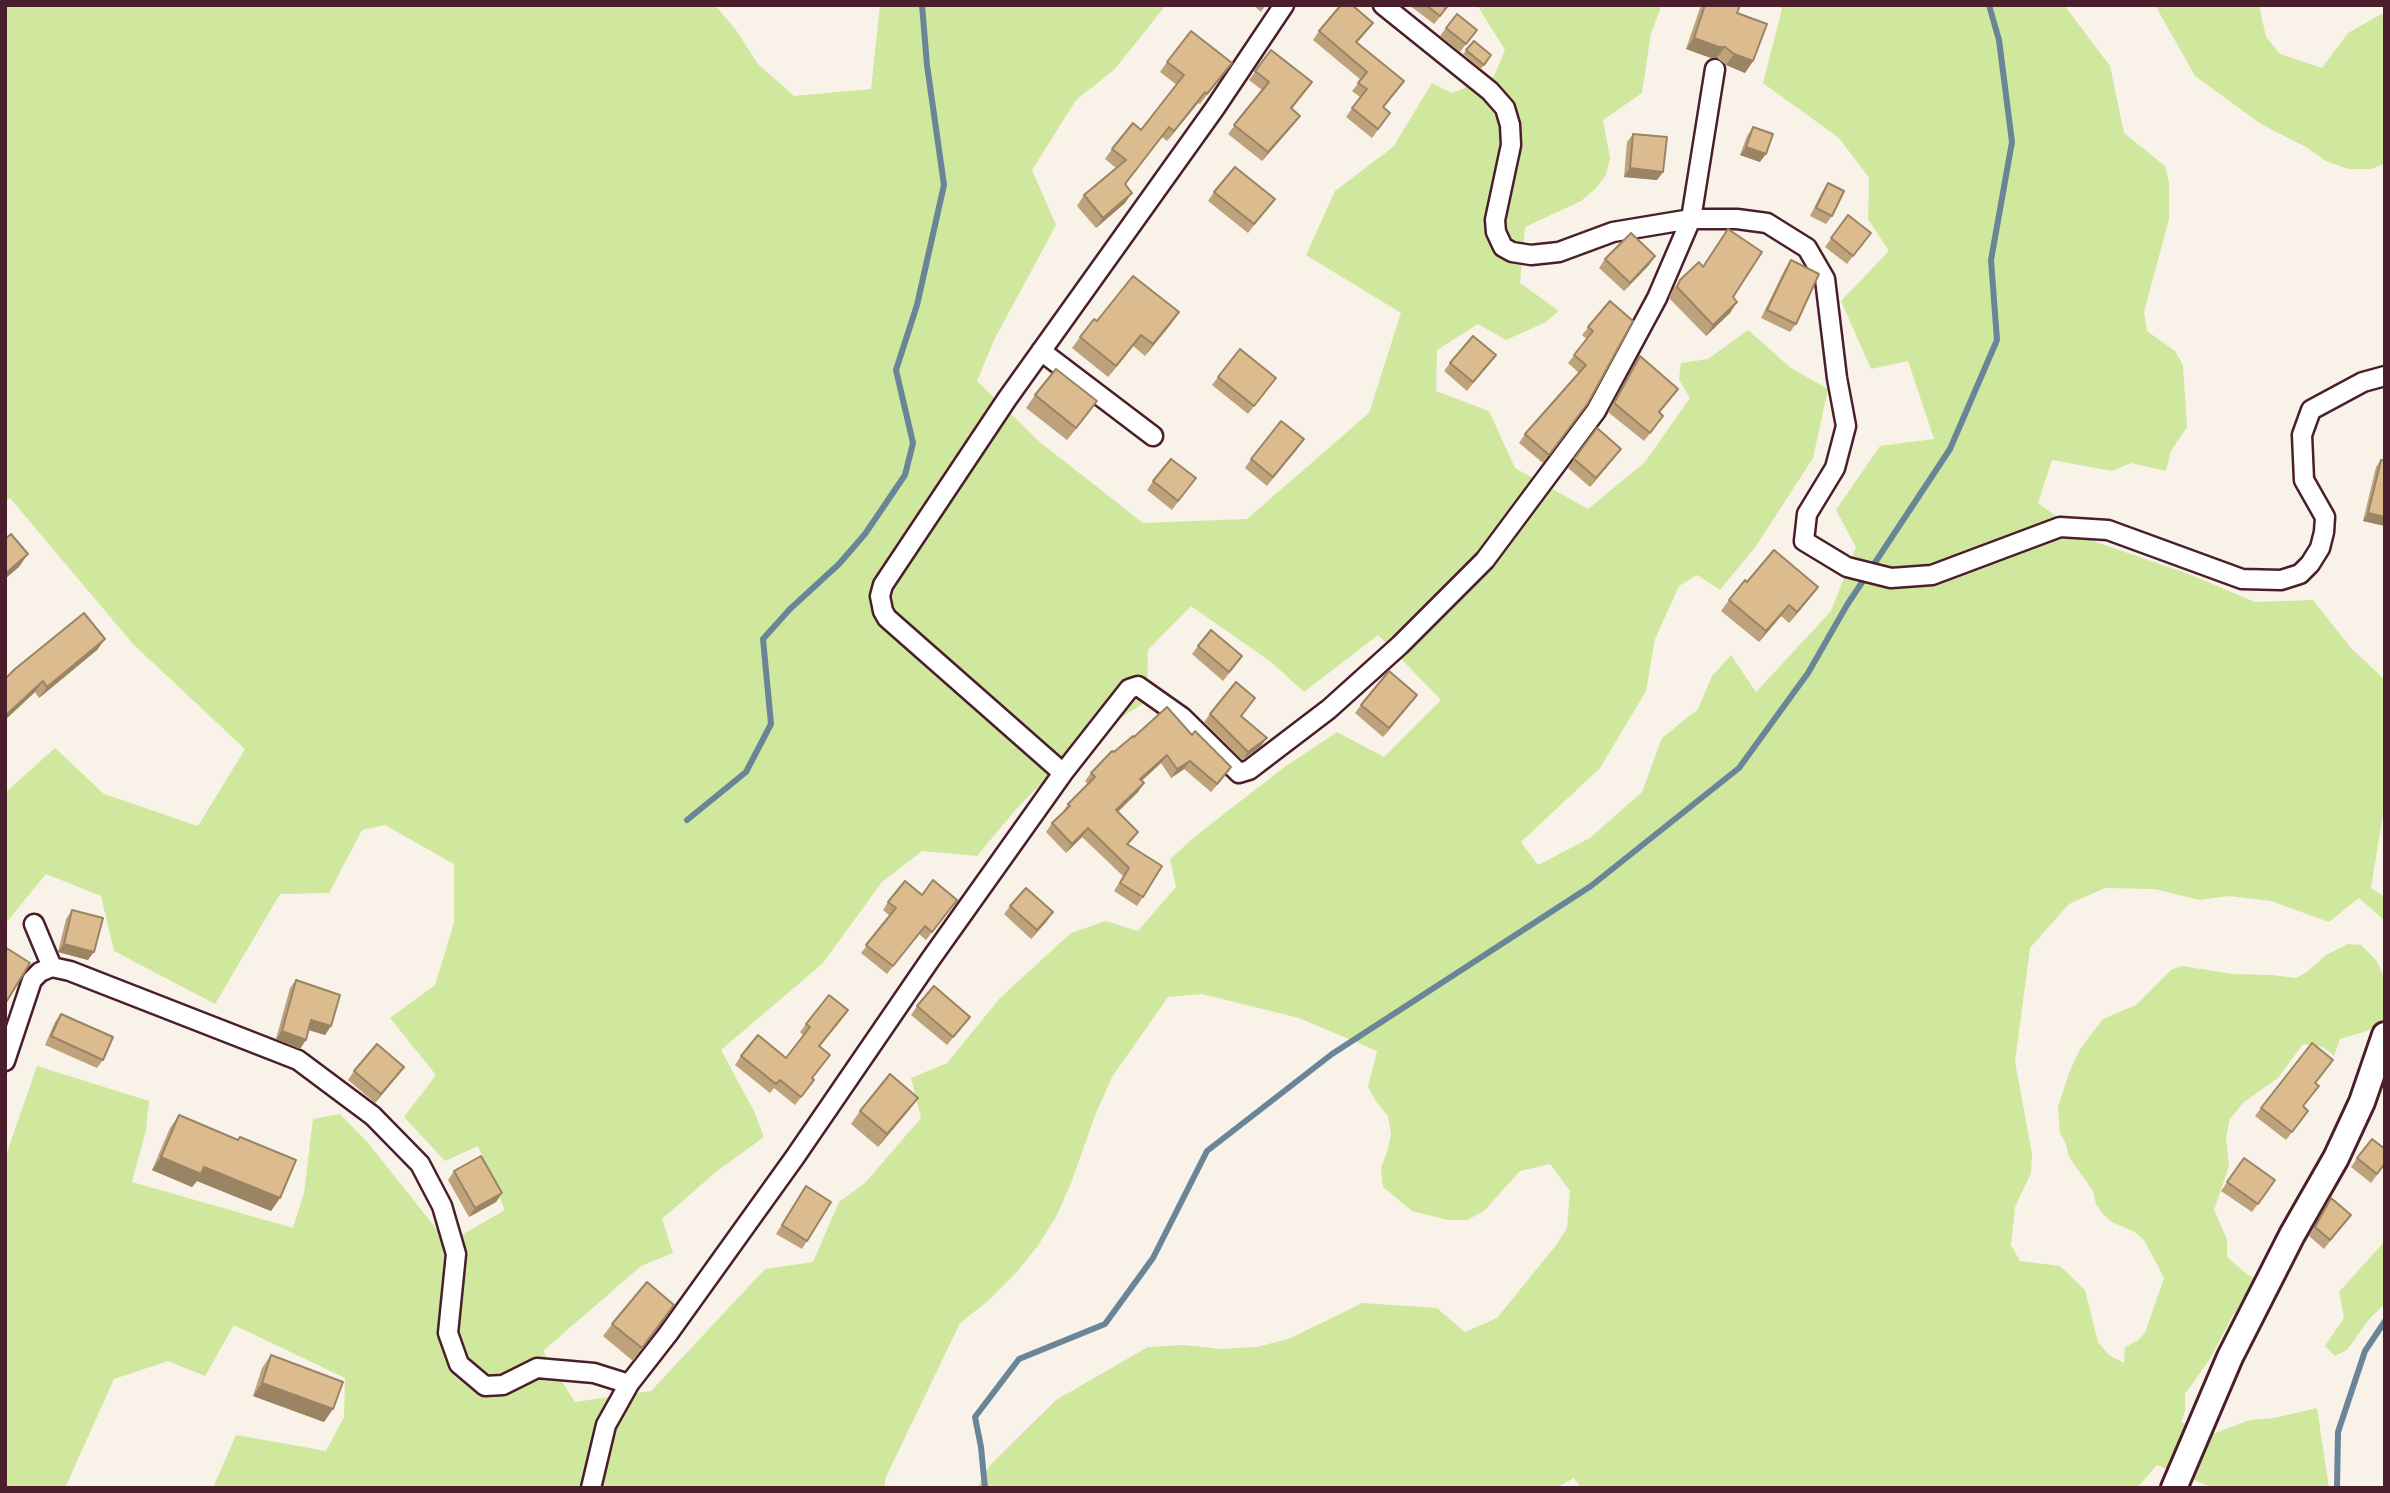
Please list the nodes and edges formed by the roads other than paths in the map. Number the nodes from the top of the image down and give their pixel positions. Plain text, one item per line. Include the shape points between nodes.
1 (1284, 5) edge
2 (1383, 5) edge
3 (1716, 69) dead end
4 (1691, 219) junction
5 (1041, 351) junction
6 (2385, 376) edge
7 (1153, 436) dead end
8 (1063, 774) junction
9 (34, 924) dead end
10 (52, 967) junction
11 (2385, 1035) edge
12 (5, 1061) edge
13 (629, 1384) junction
14 (591, 1488) edge
15 (2174, 1488) edge

1 - 5 street
2 - 4 street via 1505,108 1511,145 1495,220 1503,247 1531,255 1559,251 1614,232
3 - 4 street
4 - 6 street via 1767,223 1807,248 1825,279 1846,426 1835,468 1807,514 1804,541 1847,567 1891,578 1932,575 2060,527 2108,530 2242,579 2281,580 2300,574 2320,548 2325,517 2304,480 2302,435 2311,410 2363,382
4 - 8 street via 1657,298 1596,411 1485,560 1329,709 1239,773 1182,717 1138,686 1129,689
5 - 7 street
5 - 8 street via 883,585 880,596 887,618
8 - 13 street via 795,1157
9 - 10 street
10 - 12 street via 32,980
10 - 13 street via 298,1060 373,1116 420,1164 442,1206 456,1254 449,1333 458,1364 485,1386 503,1385 537,1368 594,1373
11 - 15 street via 2362,1102 2230,1357
13 - 14 street via 606,1426

